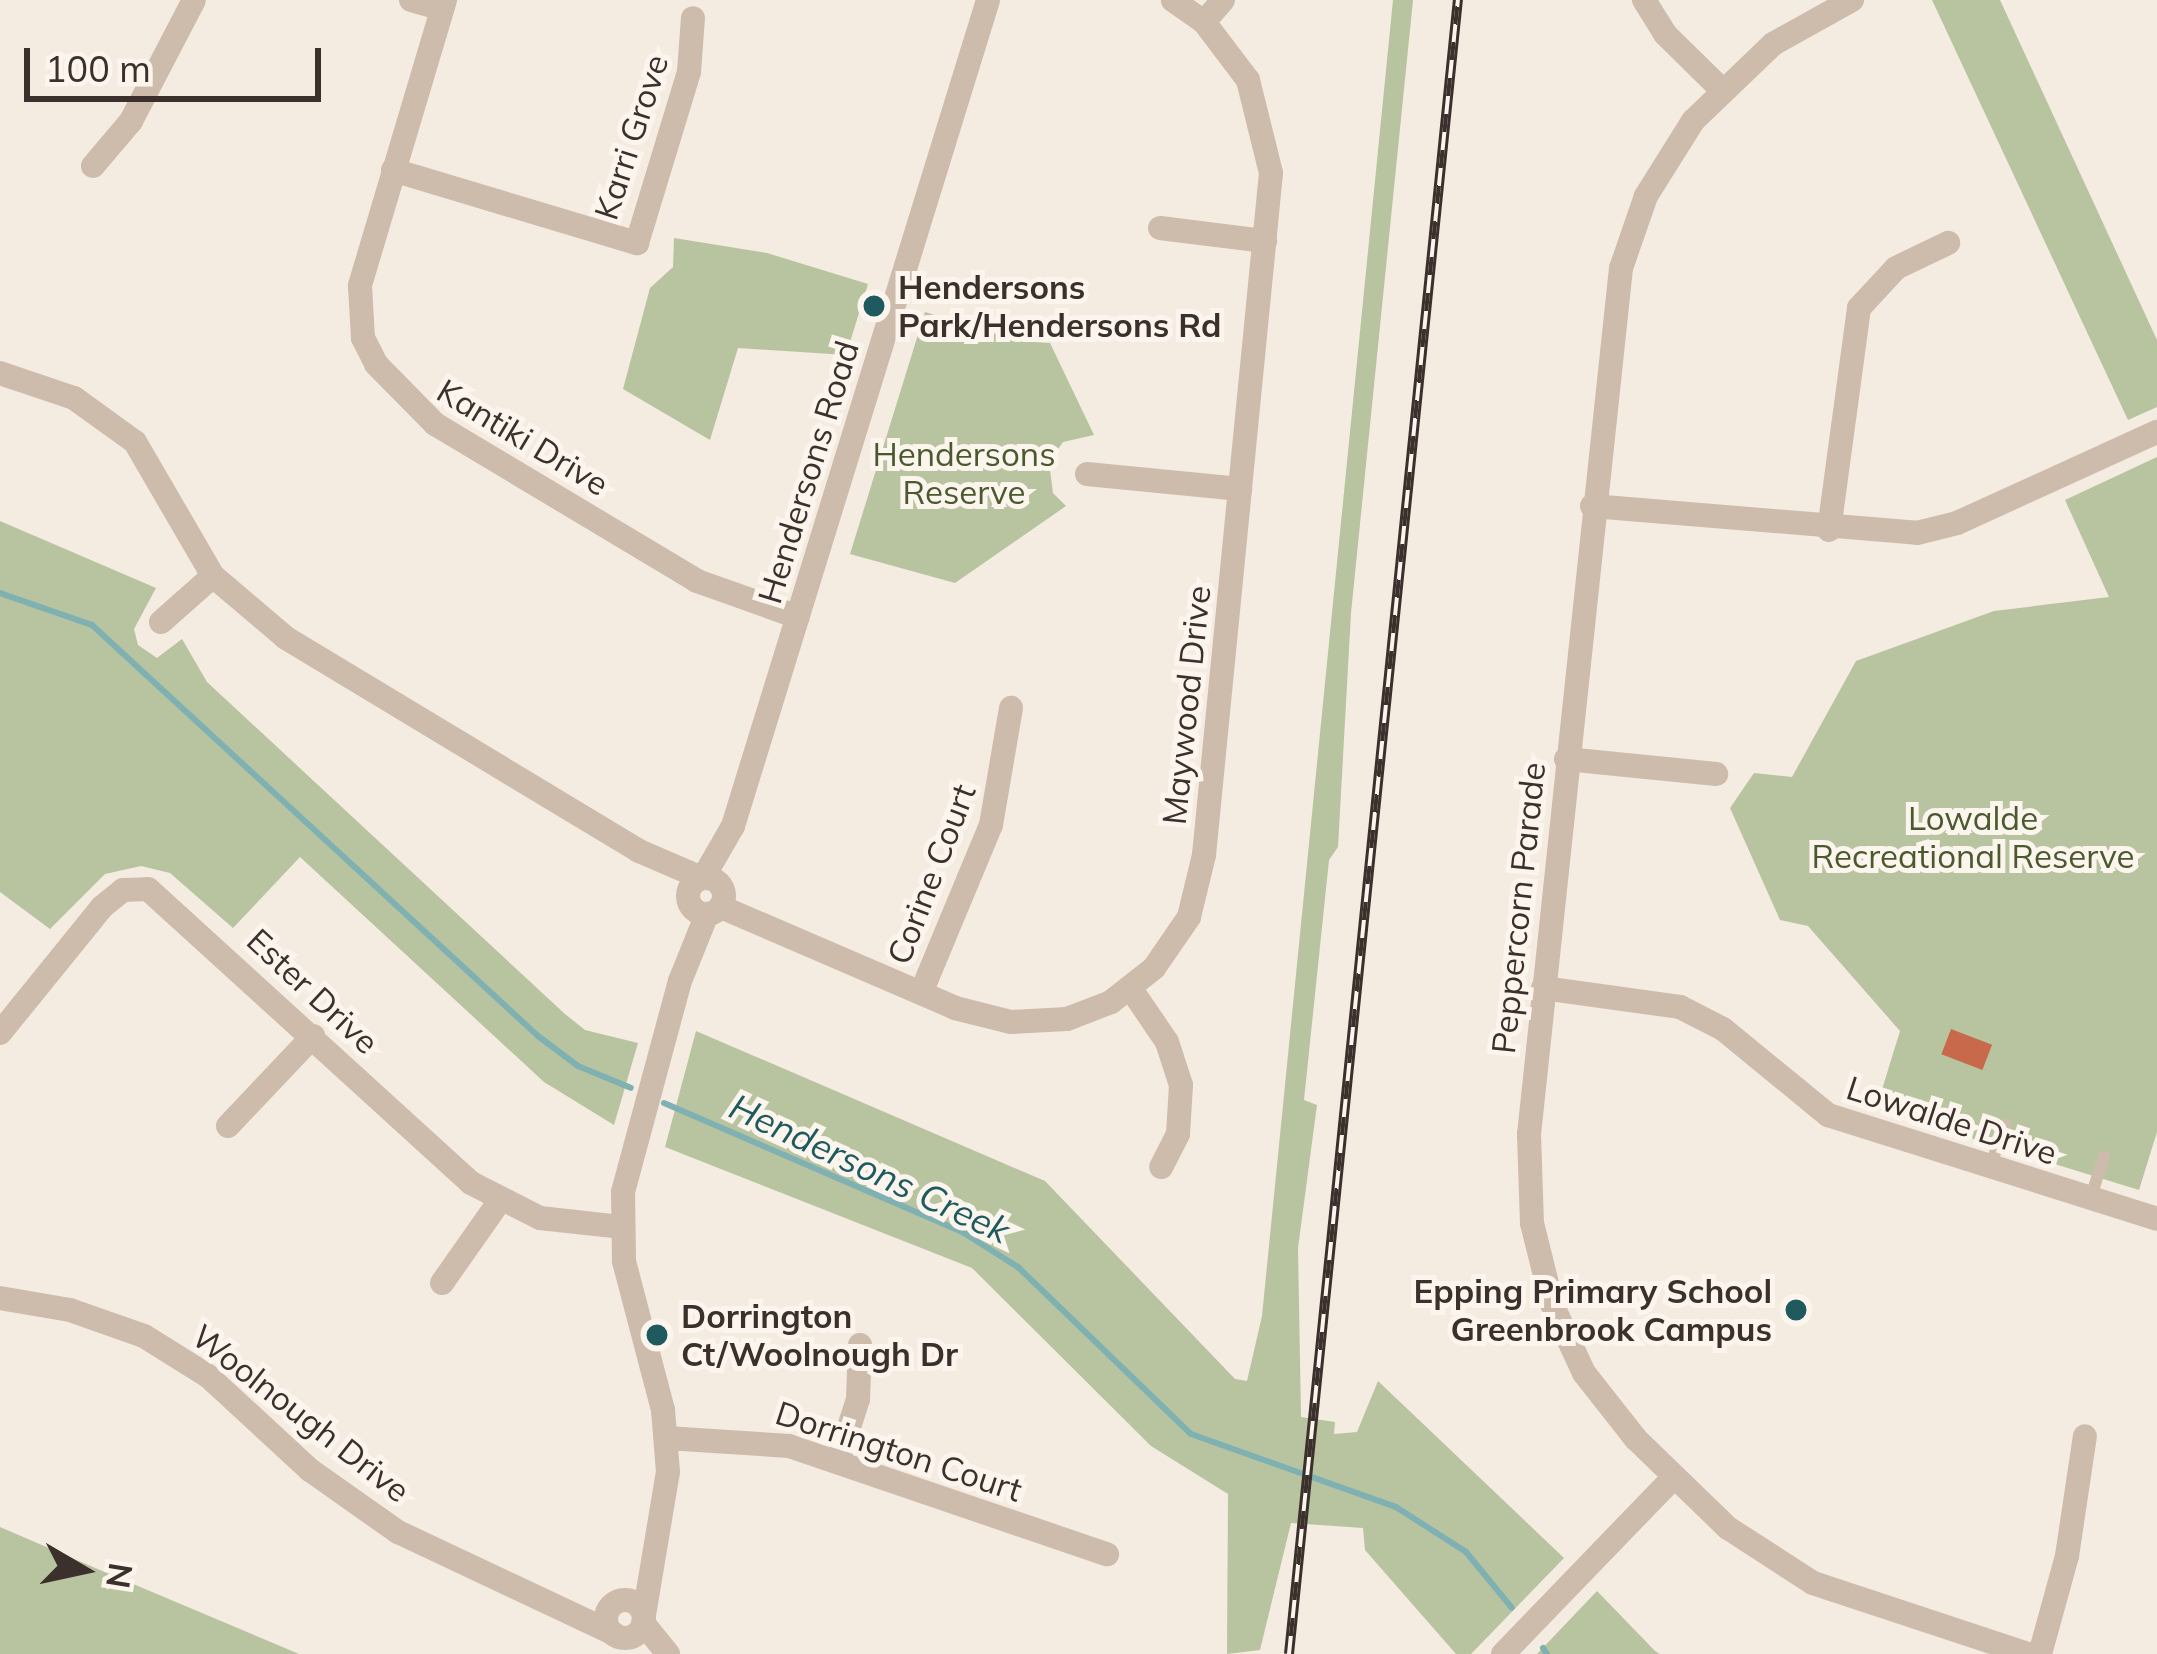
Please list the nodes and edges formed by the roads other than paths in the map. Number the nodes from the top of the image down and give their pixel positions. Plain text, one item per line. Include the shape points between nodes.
1 (194, 0) edge
2 (411, 0) edge
3 (988, 0) edge
4 (1173, 0) edge
5 (1223, 0) edge
6 (1643, 0) edge
7 (1852, 0) edge
8 (443, 5) edge
9 (693, 18) dead end
10 (1204, 22) junction
11 (1721, 89) junction
12 (93, 166) dead end
13 (393, 170) junction
14 (1160, 228) dead end
15 (1265, 241) junction
16 (1948, 244) dead end
17 (0, 373) edge
18 (2157, 432) edge
19 (1087, 474) dead end
20 (1240, 489) junction
21 (1592, 506) junction
22 (1829, 530) junction
23 (213, 576) junction
24 (798, 617) junction
25 (160, 622) dead end
26 (1011, 708) dead end
27 (1566, 758) junction
28 (1716, 774) dead end
29 (705, 895) junction
30 (1543, 988) junction
31 (1131, 989) junction
32 (921, 993) junction
33 (0, 1033) edge
34 (313, 1036) junction
35 (2005, 1125) dead end
36 (228, 1126) dead end
37 (2104, 1156) dead end
38 (1161, 1167) dead end
39 (1989, 1168) junction
40 (2090, 1200) junction
41 (499, 1202) junction
42 (2157, 1219) edge
43 (621, 1227) junction
44 (442, 1283) dead end
45 (0, 1298) edge
46 (860, 1345) dead end
47 (2085, 1436) dead end
48 (666, 1438) junction
49 (838, 1462) junction
50 (1674, 1477) junction
51 (1107, 1553) dead end
52 (628, 1619) junction
53 (665, 1654) edge
54 (1503, 1654) edge
55 (2028, 1654) edge
56 (2040, 1654) edge

1 - 12 street via 130,121
2 - 8 street
3 - 24 street, Hendersons Road
4 - 10 street, Maywood Drive
5 - 10 street
6 - 11 street
7 - 11 street, Peppercorn Parade via 1773,44
8 - 13 street, Kantiki Drive
9 - 13 street, Karri Grove via 689,72 637,243
10 - 15 street, Maywood Drive via 1248,80 1262,115 1271,172
11 - 21 street, Peppercorn Parade via 1669,154 1631,233 1614,301
13 - 24 street, Kantiki Drive via 360,309 363,338 391,387 435,424 697,581
14 - 15 street
15 - 20 street, Maywood Drive
16 - 22 street via 1897,268 1859,308
17 - 23 street via 74,398 135,442
18 - 22 street via 1957,524 1895,536
19 - 20 street
20 - 31 street, Maywood Drive via 1199,890 1174,946
21 - 22 street
21 - 27 street, Peppercorn Parade
23 - 25 street
23 - 29 street via 286,638
24 - 29 street, Hendersons Road
26 - 32 street, Corine Court via 991,824
27 - 28 street
27 - 30 street, Peppercorn Parade
29 - 32 street, Maywood Drive
29 - 43 street via 627,1165
30 - 39 street, Lowalde Drive via 1680,1007 1735,1038 1810,1106
30 - 50 street, Peppercorn Parade via 1528,1167 1539,1263 1584,1373
31 - 32 street, Maywood Drive via 1093,1011 1041,1022 980,1016
31 - 38 street via 1167,1042 1180,1085 1178,1133
33 - 34 street, Ester Drive via 102,907 140,887 165,900
34 - 36 street
34 - 41 street, Ester Drive
35 - 39 lane
37 - 40 lane
39 - 40 street, Lowalde Drive
40 - 42 street, Lowalde Drive
41 - 43 street, Ester Drive via 563,1224
41 - 44 street
43 - 48 street
45 - 52 street, Woolnough Drive via 70,1310 144,1336 208,1376 347,1499 443,1556 553,1603
46 - 49 street via 858,1399
47 - 56 street via 2067,1556
48 - 49 street, Dorrington Court via 762,1440
48 - 52 street via 660,1539
49 - 51 street, Dorrington Court
50 - 54 street
50 - 55 street, Peppercorn Parade via 1788,1570
52 - 53 street

